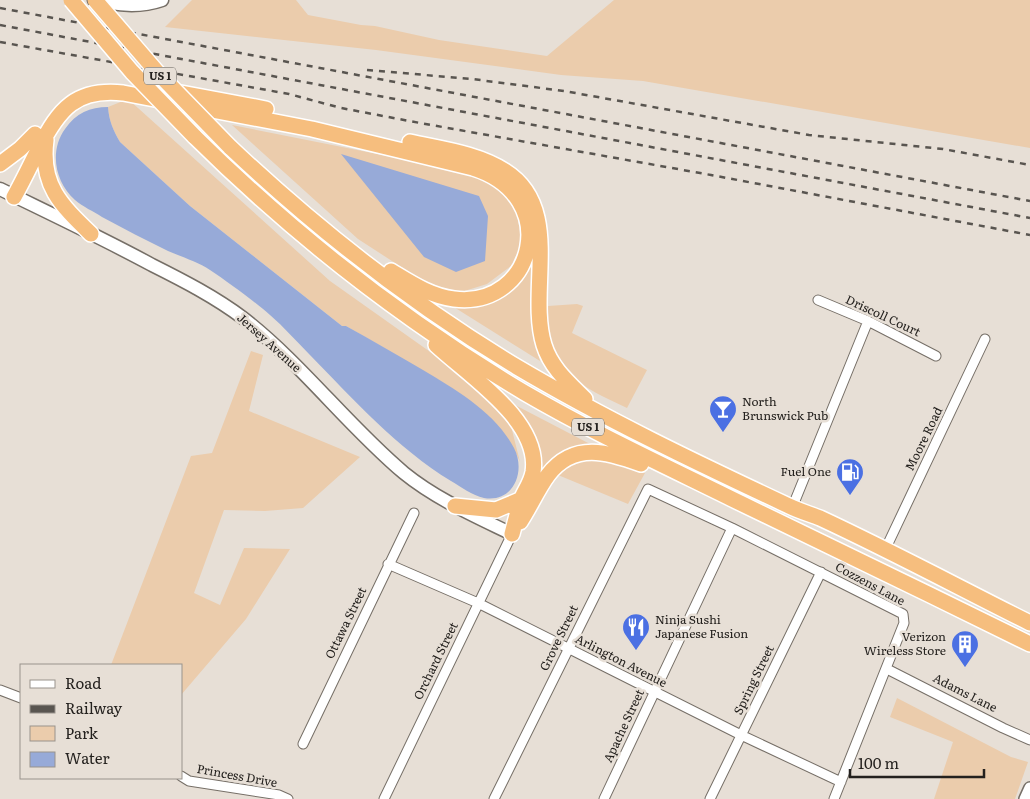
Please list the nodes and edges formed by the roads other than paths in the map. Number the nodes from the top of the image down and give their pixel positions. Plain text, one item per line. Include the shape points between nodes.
1 (71, 0) edge
2 (94, 0) edge
3 (162, 0) edge
4 (41, 134) junction
5 (0, 164) edge
6 (7, 193) edge
7 (91, 234) junction
8 (332, 236) junction
9 (818, 300) dead end
10 (394, 308) junction
11 (868, 321) junction
12 (985, 339) dead end
13 (936, 356) dead end
14 (601, 414) junction
15 (648, 489) joint
16 (725, 495) junction
17 (522, 498) junction
18 (455, 506) junction
19 (792, 508) junction
20 (414, 512) dead end
21 (732, 528) junction
22 (512, 534) junction
23 (885, 550) junction
24 (388, 564) junction
25 (820, 572) junction
26 (478, 603) junction
27 (1030, 623) edge
28 (1030, 644) edge
29 (568, 648) junction
30 (887, 669) junction
31 (0, 690) edge
32 (654, 691) junction
33 (20, 698) edge
34 (741, 735) junction
35 (1030, 740) edge
36 (303, 744) dead end
37 (182, 777) edge
38 (841, 782) junction
39 (1030, 788) edge
40 (288, 799) edge
41 (384, 799) edge
42 (494, 799) edge
43 (604, 799) edge
44 (710, 799) edge
45 (834, 799) edge
46 (1025, 799) edge

1 - 10 highway, US 1, bridge via 132,72 194,136 287,223
2 - 3 main road via 127,5
2 - 8 highway, US 1, bridge via 157,72 230,147
4 - 5 highway
4 - 6 highway
4 - 7 highway via 50,186 65,209
4 - 8 highway via 72,103 86,96 109,92 280,122 464,165 489,174 502,181 520,200 529,230 528,247 511,278 492,293 468,300 429,292
4 - 14 highway via 49,110 66,94 88,84 114,82 325,121 493,164 519,182 536,210 540,323 547,353 564,378
6 - 7 main road, Jersey Avenue
7 - 18 main road, Jersey Avenue via 194,286 242,318 283,353 404,473
8 - 14 highway, US 1 via 409,296 462,332
9 - 11 street, Driscoll Court
10 - 16 highway, US 1 via 527,394
10 - 17 highway via 491,392 518,424 534,464
11 - 13 street, Driscoll Court
11 - 19 street
12 - 23 street, Moore Road
14 - 19 highway, US 1
15 - 21 street, Cozzens Lane
15 - 29 street, Grove Street
16 - 22 highway via 613,454 582,454 569,458 551,471
16 - 28 highway, US 1
17 - 18 highway via 496,510
17 - 22 highway
18 - 22 main road, Jersey Avenue
19 - 23 highway, US 1
20 - 24 street, Ottawa Street
21 - 25 street, Cozzens Lane
21 - 32 street, Apache Street
22 - 26 street, Orchard Street
23 - 27 highway, US 1
24 - 26 street, Arlington Avenue
24 - 36 street, Ottawa Street
25 - 30 street, Cozzens Lane via 903,614 904,624
25 - 34 street, Spring Street
26 - 29 street, Arlington Avenue
26 - 41 street, Orchard Street
29 - 32 street, Arlington Avenue
29 - 42 street, Grove Street
30 - 35 street, Adams Lane
30 - 38 street, Cozzens Lane
31 - 33 street
32 - 34 street, Arlington Avenue
32 - 43 street, Apache Street
34 - 38 street, Arlington Avenue
34 - 44 street, Spring Street
37 - 40 street, Princess Drive via 189,781
38 - 45 street, Cozzens Lane
39 - 46 street

